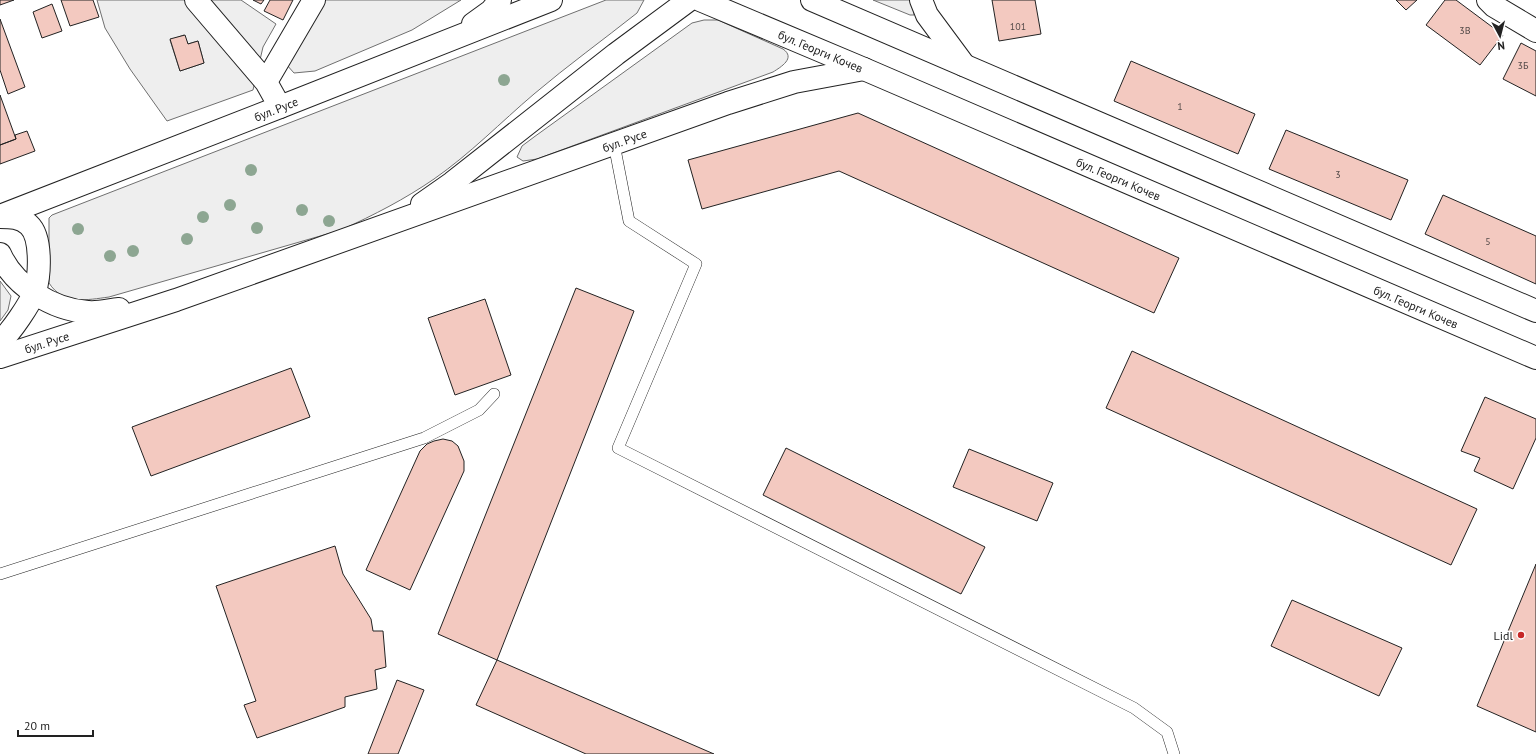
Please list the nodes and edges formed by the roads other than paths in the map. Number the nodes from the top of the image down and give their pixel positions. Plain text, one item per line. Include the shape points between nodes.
1 (196, 0) edge
2 (314, 0) edge
3 (500, 0) edge
4 (551, 0) edge
5 (689, 0) edge
6 (700, 0) edge
7 (812, 0) edge
8 (921, 0) edge
9 (1488, 0) edge
10 (1536, 31) edge
11 (454, 38) junction
12 (964, 66) junction
13 (864, 69) junction
14 (266, 82) junction
15 (280, 108) junction
16 (614, 144) junction
17 (0, 216) edge
18 (388, 224) junction
19 (0, 254) edge
20 (34, 293) junction
21 (176, 300) junction
22 (1536, 310) edge
23 (0, 342) edge
24 (0, 357) edge
25 (1536, 358) edge
26 (494, 394) dead end
27 (0, 574) edge
28 (1174, 754) edge

1 - 14 main road
2 - 14 main road
3 - 11 main road via 491,11
4 - 11 main road, бул. Русе
5 - 18 main road, бул. Русе via 452,183
6 - 13 main road, бул. Георги Кочев
7 - 12 main road
8 - 12 main road via 927,15
9 - 10 main road
11 - 15 main road, бул. Русе
12 - 22 main road
13 - 16 main road, бул. Русе via 794,82
13 - 25 main road, бул. Георги Кочев
14 - 15 main road
15 - 17 main road, бул. Русе
16 - 18 main road, бул. Русе
16 - 28 lane via 629,221 696,264 618,448 1134,708 1167,732
17 - 20 main road via 24,221 34,232 38,275
18 - 21 main road, бул. Русе
19 - 20 main road via 16,277
20 - 21 main road via 63,307 89,312
20 - 23 main road
21 - 24 main road, бул. Русе
26 - 27 lane via 479,410 424,438

